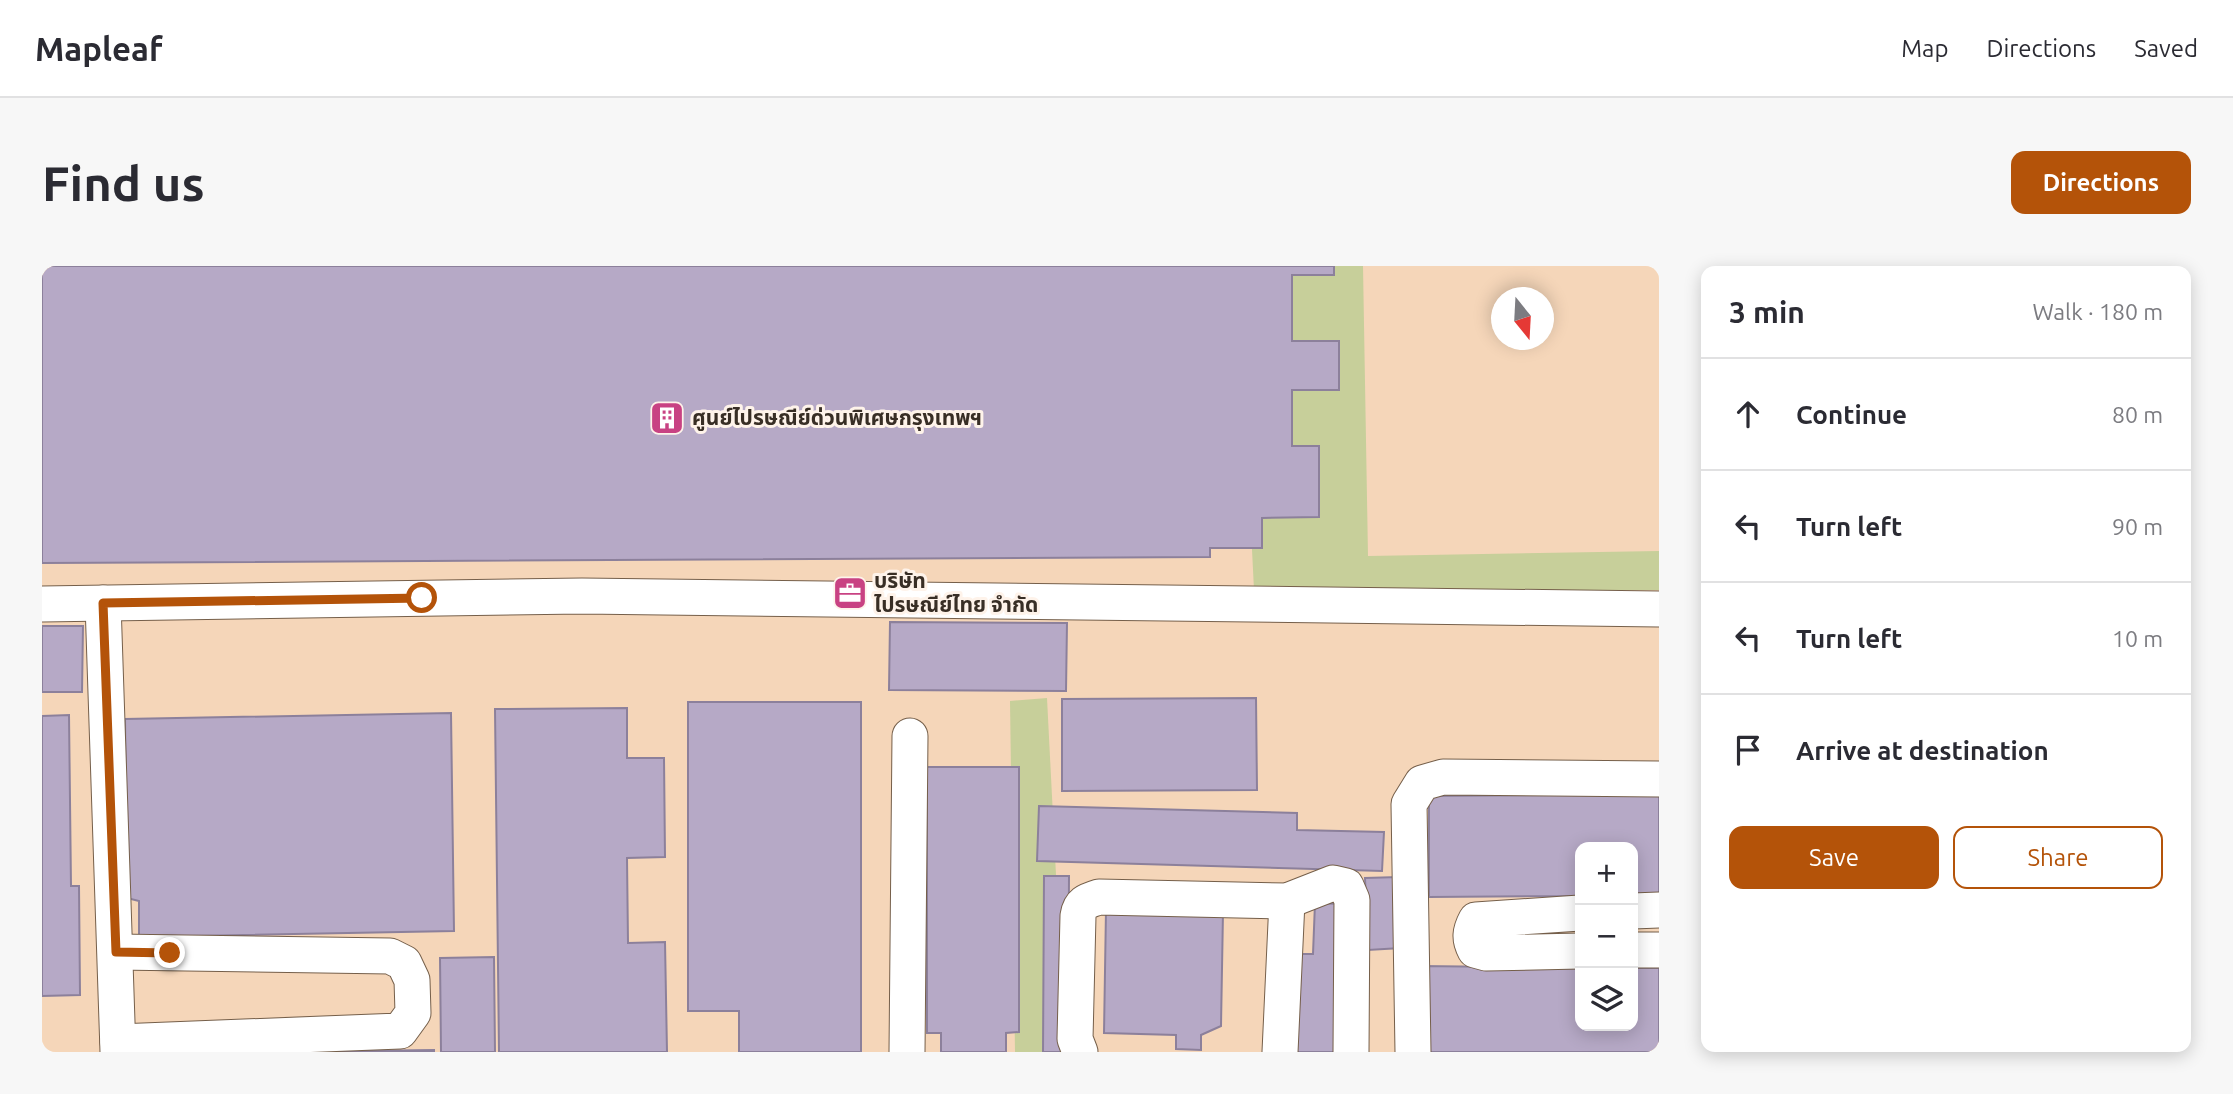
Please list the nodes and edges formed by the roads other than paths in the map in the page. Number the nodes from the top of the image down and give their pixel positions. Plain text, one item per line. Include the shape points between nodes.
1 (103, 603) junction
2 (42, 604) edge
3 (1659, 609) edge
4 (910, 736) dead end
5 (1659, 779) edge
6 (1287, 901) junction
7 (1659, 910) edge
8 (1638, 911) edge
9 (1575, 914) edge
10 (1638, 950) edge
11 (1659, 950) edge
12 (1575, 951) edge
13 (116, 952) junction
14 (118, 1047) edge
15 (907, 1052) edge
16 (1080, 1052) edge
17 (1280, 1052) edge
18 (1351, 1052) edge
19 (1413, 1052) edge

1 - 2 street
1 - 3 street via 582,596
1 - 13 street
4 - 15 street
5 - 19 street via 1443,777 1422,783 1409,804
6 - 16 street via 1098,897 1087,901 1077,916 1075,1039
6 - 17 street
6 - 18 street via 1333,883 1346,886 1352,900
7 - 8 street
9 - 12 street via 1476,920 1471,929 1475,950 1486,953
10 - 11 street
13 - 14 street
13 - 14 street via 390,957 404,963 413,991 413,1013 400,1031

